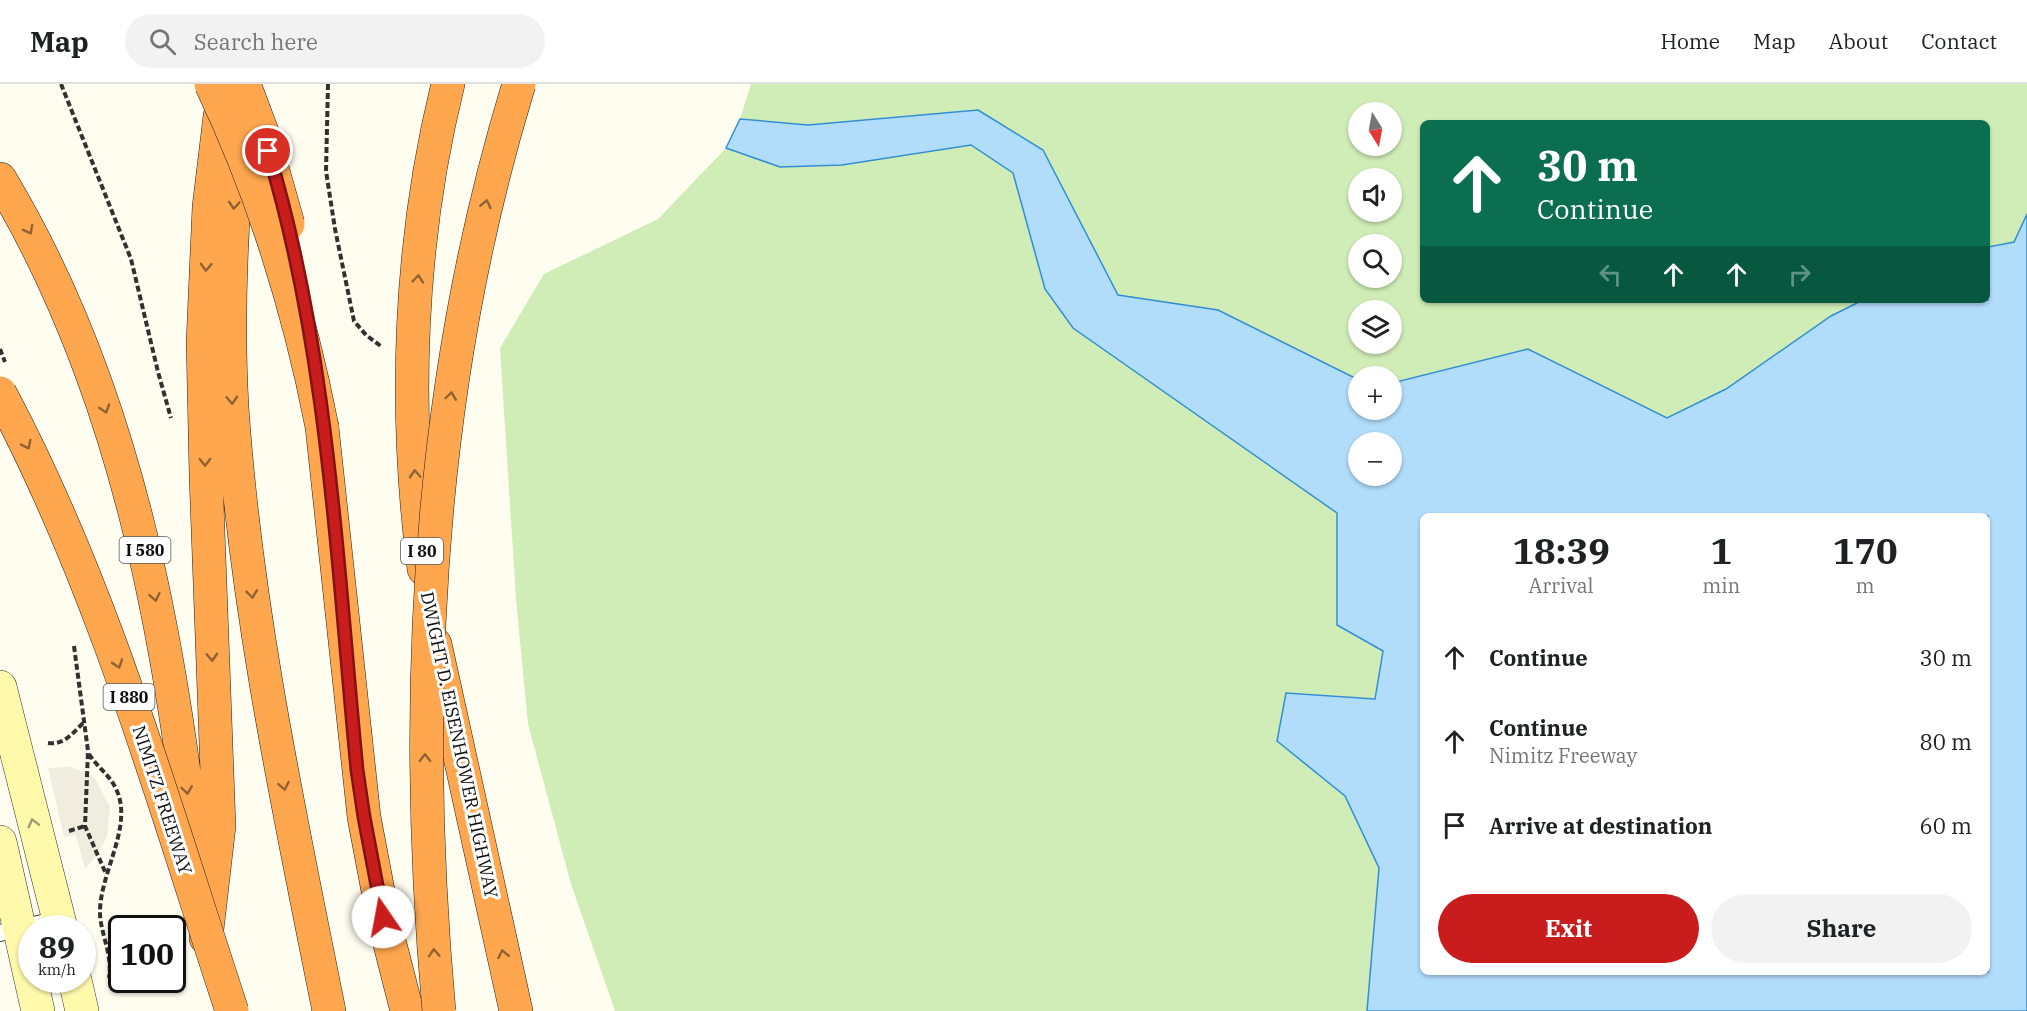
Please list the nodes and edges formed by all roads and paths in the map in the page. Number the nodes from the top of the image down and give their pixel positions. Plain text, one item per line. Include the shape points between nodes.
1 (61, 84) edge
2 (212, 84) edge
3 (226, 84) edge
4 (244, 84) edge
5 (328, 84) edge
6 (448, 84) edge
7 (519, 84) edge
8 (0, 179) edge
9 (413, 368) junction
10 (0, 393) edge
11 (322, 427) junction
12 (174, 429) dead end
13 (0, 687) edge
14 (88, 752) dead end
15 (89, 773) dead end
16 (85, 826) junction
17 (63, 833) dead end
18 (0, 842) edge
19 (106, 874) junction
20 (47, 880) junction
21 (5, 889) edge
22 (57, 915) edge
23 (9, 931) edge
24 (205, 945) junction
25 (96, 978) edge
26 (87, 993) edge
27 (518, 1004) edge
28 (38, 1011) edge
29 (82, 1011) edge
30 (215, 1011) edge
31 (232, 1011) edge
32 (329, 1011) edge
33 (407, 1011) edge
34 (439, 1011) edge

1 - 12 path via 131,258
2 - 11 highway, bridge via 277,250 308,357
3 -> 24 highway via 209,207 203,342 219,826
4 - 11 highway, bridge via 262,132 293,246
4 -> 32 highway via 230,276 237,461 265,681
5 - 9 path via 327,182 354,321 366,335
9 -> 6 highway, DWIGHT D. EISENHOWER HIGHWAY / I 80 via 421,235
34 -> 7 highway, bridge via 425,792 433,548 468,288 496,160
8 -> 24 highway, I 580 via 45,261 73,325 101,397 134,507 169,672 188,793
27 -> 9 highway, DWIGHT D. EISENHOWER HIGHWAY / I 80 via 432,630 417,501
10 -> 31 highway, NIMITZ FREEWAY / I 880, bridge via 54,502 103,622
11 - 33 highway via 357,770 375,877
20 -> 13 main road
14 - 19 path via 112,783 122,811
15 - 16 path
16 - 17 path
16 - 19 path
18 - 21 main road
19 - 25 path via 100,914 111,967
20 - 21 lane
20 - 22 main road
21 - 23 main road
23 - 28 main road
24 - 30 highway
26 - 29 main road

